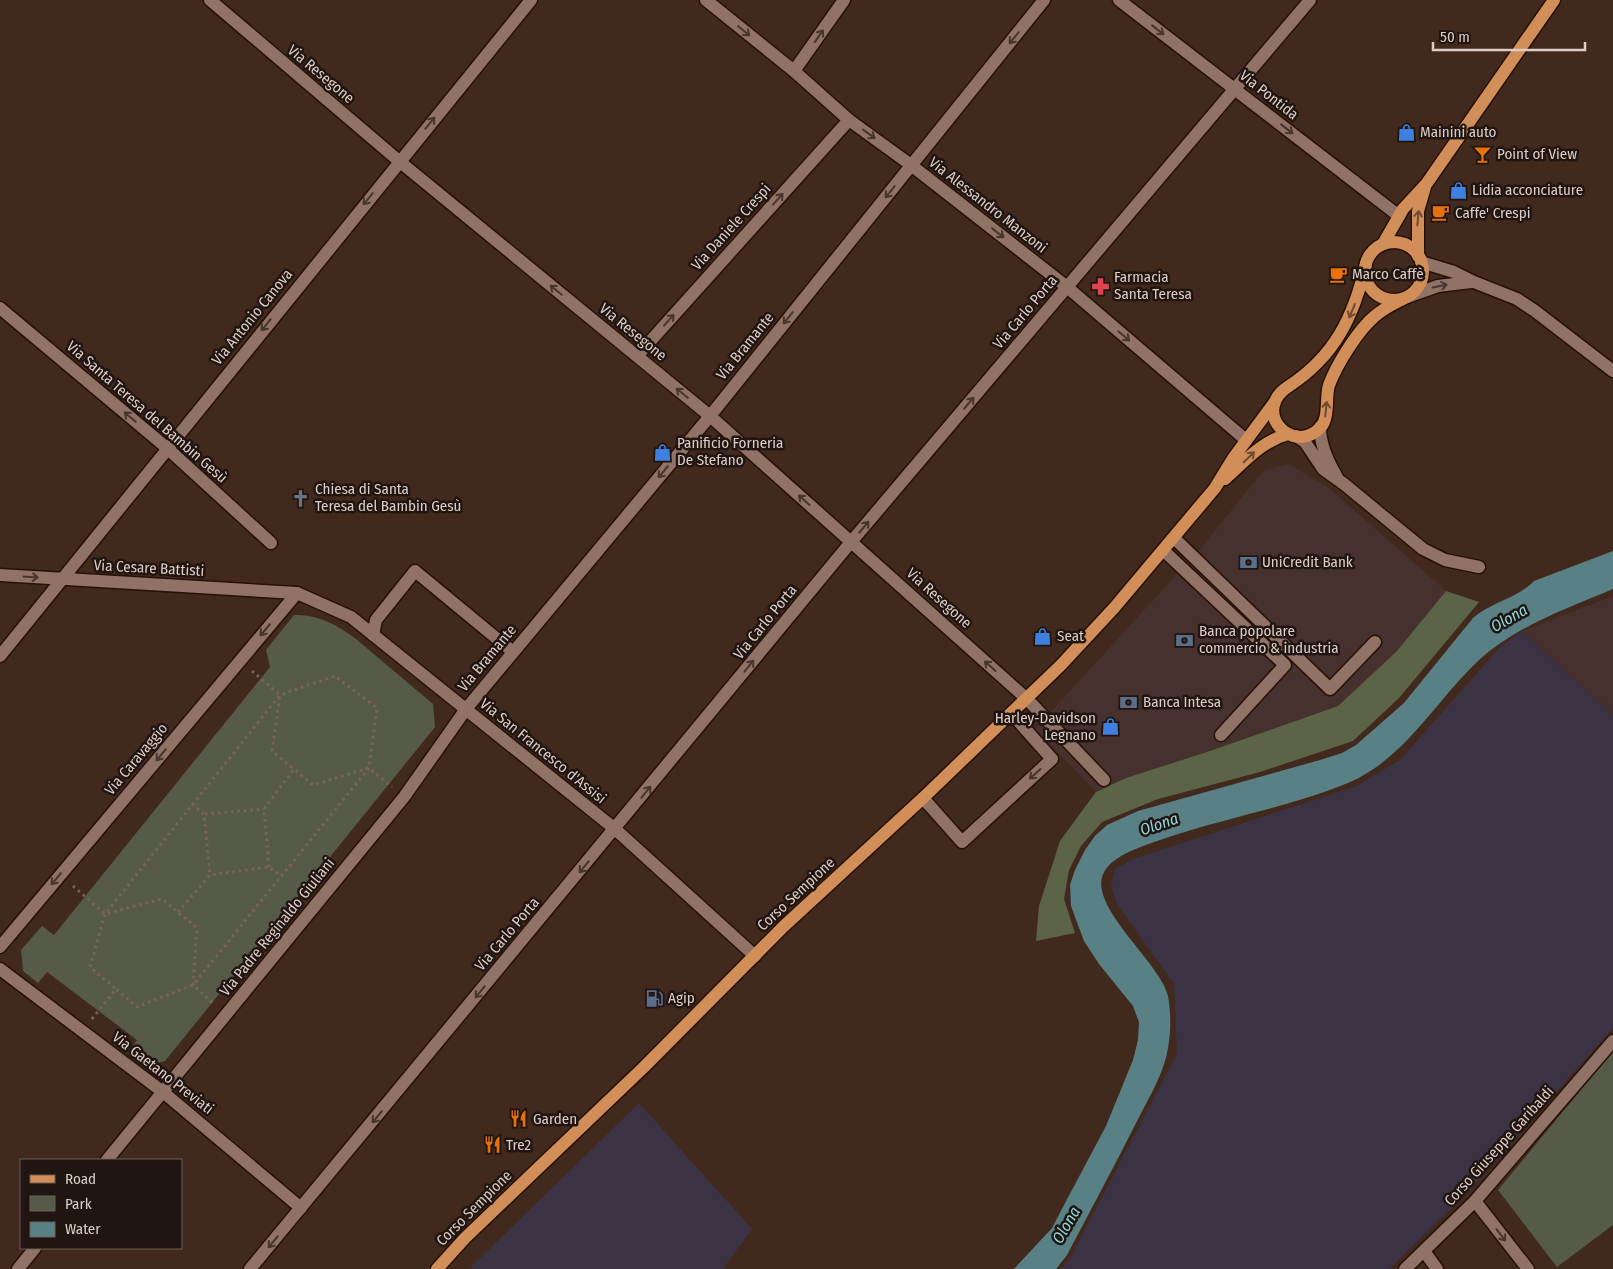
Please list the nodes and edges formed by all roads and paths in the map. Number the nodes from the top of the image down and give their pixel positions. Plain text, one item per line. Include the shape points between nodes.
1 (210, 0) edge
2 (531, 0) edge
3 (706, 0) edge
4 (844, 0) edge
5 (1044, 0) edge
6 (1119, 0) edge
7 (1310, 0) edge
8 (1554, 0) edge
9 (794, 71) junction
10 (1235, 89) junction
11 (849, 120) junction
12 (399, 161) junction
13 (911, 165) junction
14 (1427, 183) junction
15 (1399, 216) junction
16 (1382, 244) junction
17 (1419, 259) junction
18 (1366, 264) junction
19 (1474, 282) junction
20 (1067, 287) junction
21 (1406, 297) junction
22 (0, 308) edge
23 (637, 356) junction
24 (1613, 371) edge
25 (1274, 402) junction
26 (710, 416) junction
27 (1320, 428) junction
28 (1292, 435) junction
29 (1246, 440) junction
30 (167, 448) junction
31 (1344, 484) junction
32 (1215, 488) junction
33 (1174, 538) junction
34 (851, 542) junction
35 (271, 543) dead end
36 (1163, 550) junction
37 (1479, 567) dead end
38 (0, 575) edge
39 (62, 579) junction
40 (297, 593) junction
41 (373, 635) junction
42 (1375, 642) dead end
43 (513, 652) junction
44 (0, 656) edge
45 (241, 660) junction
46 (280, 695) junction
47 (1027, 698) junction
48 (466, 710) junction
49 (1011, 713) junction
50 (1222, 735) dead end
51 (369, 768) junction
52 (294, 769) junction
53 (1104, 780) dead end
54 (404, 798) junction
55 (923, 798) junction
56 (192, 804) junction
57 (264, 809) junction
58 (204, 814) junction
59 (615, 829) junction
60 (269, 867) junction
61 (60, 874) junction
62 (210, 875) junction
63 (282, 876) junction
64 (178, 912) junction
65 (105, 914) junction
66 (0, 947) edge
67 (755, 956) junction
68 (0, 969) edge
69 (193, 985) junction
70 (116, 989) junction
71 (225, 1016) junction
72 (83, 1032) junction
73 (1613, 1041) edge
74 (163, 1092) junction
75 (108, 1159) edge
76 (1475, 1202) junction
77 (301, 1208) junction
78 (34, 1249) edge
79 (1424, 1251) junction
80 (18, 1269) edge
81 (250, 1269) edge
82 (437, 1269) edge
83 (1406, 1269) edge
84 (1437, 1269) edge
85 (1528, 1269) edge

1 - 12 street, Via Resegone
12 -> 2 street, Via Antonio Canova
3 -> 9 street, Via Alessandro Manzoni
9 -> 4 street
5 -> 13 street, Via Bramante
6 -> 10 street, Via Pontida
7 - 10 street, Via Carlo Porta
8 - 14 main road, Corso Sempione
9 - 11 street, Via Alessandro Manzoni
10 -> 15 street, Via Pontida
10 - 20 street, Via Carlo Porta
11 -> 13 street, Via Alessandro Manzoni
23 -> 11 street, Via Daniele Crespi
23 -> 12 street, Via Resegone
12 -> 30 street, Via Antonio Canova
13 -> 20 street, Via Alessandro Manzoni
13 -> 26 street, Via Bramante
14 - 15 main road, Corso Sempione
17 -> 14 main road, Corso Sempione via 1418,211
15 - 16 main road, Corso Sempione
16 - 17 main road via 1391,242 1409,246
16 - 18 main road, Corso Sempione via 1369,256
17 - 19 street
17 - 21 main road, Corso Sempione via 1422,278 1414,292
18 - 21 main road via 1367,282 1377,294 1392,300
18 -> 25 main road, Corso Sempione via 1356,302 1342,330 1316,366 1283,390
21 -> 19 street via 1438,286
19 - 24 street via 1521,302
20 -> 29 street, Via Alessandro Manzoni
34 -> 20 street, Via Carlo Porta
27 -> 21 main road, Corso Sempione via 1330,384 1348,350 1373,318
30 -> 22 street, Via Santa Teresa del Bambin Gesù
26 -> 23 street, Via Resegone
25 - 28 main road via 1275,421 1281,430
25 - 29 main road, Corso Sempione
34 -> 26 street, Via Resegone
26 -> 43 street, Via Bramante
27 - 28 main road, Corso Sempione via 1308,435
27 - 31 street via 1326,457
28 - 31 street via 1305,442 1319,466
32 -> 28 main road, Corso Sempione via 1262,446 1275,438
29 - 32 main road, Corso Sempione
30 - 35 street, Via Santa Teresa del Bambin Gesù
30 - 39 street, Via Antonio Canova
31 - 37 street via 1422,549 1445,560
32 - 33 main road, Corso Sempione
33 - 36 main road, Corso Sempione
33 - 42 street via 1330,689
47 -> 34 street, Via Resegone
59 -> 34 street, Via Carlo Porta
36 - 47 main road, Corso Sempione via 1114,608
36 - 50 street via 1285,665
38 -> 39 street, Via Cesare Battisti
39 - 40 street, Via Cesare Battisti
39 - 44 street, Via Antonio Canova
40 - 41 street, Via San Francesco d'Assisi via 350,617
40 -> 45 street, Via Caravaggio
41 - 43 street via 376,620 415,571
41 - 48 street, Via San Francesco d'Assisi
43 - 48 street, Via Bramante
45 - 46 path
45 -> 61 street, Via Caravaggio
46 - 51 path via 335,676 378,708
46 - 52 path via 272,751
46 - 56 path
47 - 49 main road, Corso Sempione
47 - 53 street, Via Resegone
48 - 54 street, Via Padre Reginaldo Giuliani
48 - 59 street, Via San Francesco d'Assisi
49 - 55 main road, Corso Sempione
49 -> 55 street via 1052,759 962,842
51 - 52 path via 313,786
51 - 54 path
51 - 63 path
52 - 57 path
54 - 71 street, Via Padre Reginaldo Giuliani
55 - 67 main road, Corso Sempione
56 - 58 path
56 - 65 path
57 - 58 path
57 - 60 path
58 - 62 path
59 - 67 street, Via San Francesco d'Assisi
59 -> 77 street, Via Carlo Porta
60 - 62 path
60 - 63 path
61 - 65 path
61 -> 66 street, Via Caravaggio
62 - 64 path
63 - 69 path
64 - 65 path via 162,899
64 - 69 path via 197,928
65 - 70 path via 90,967
67 - 82 main road, Corso Sempione
68 - 72 street, Via Gaetano Previati
69 - 70 path via 137,1007
69 - 71 path
70 - 72 path
71 - 74 street, Via Padre Reginaldo Giuliani
72 - 74 street, Via Gaetano Previati
73 - 76 street, Corso Giuseppe Garibaldi
74 - 75 street, Via Padre Reginaldo Giuliani
74 - 77 street, Via Gaetano Previati
76 - 79 street, Corso Giuseppe Garibaldi
76 -> 85 street
77 -> 81 street, Via Carlo Porta
78 - 80 street
79 - 83 street, Corso Giuseppe Garibaldi
79 - 84 street

